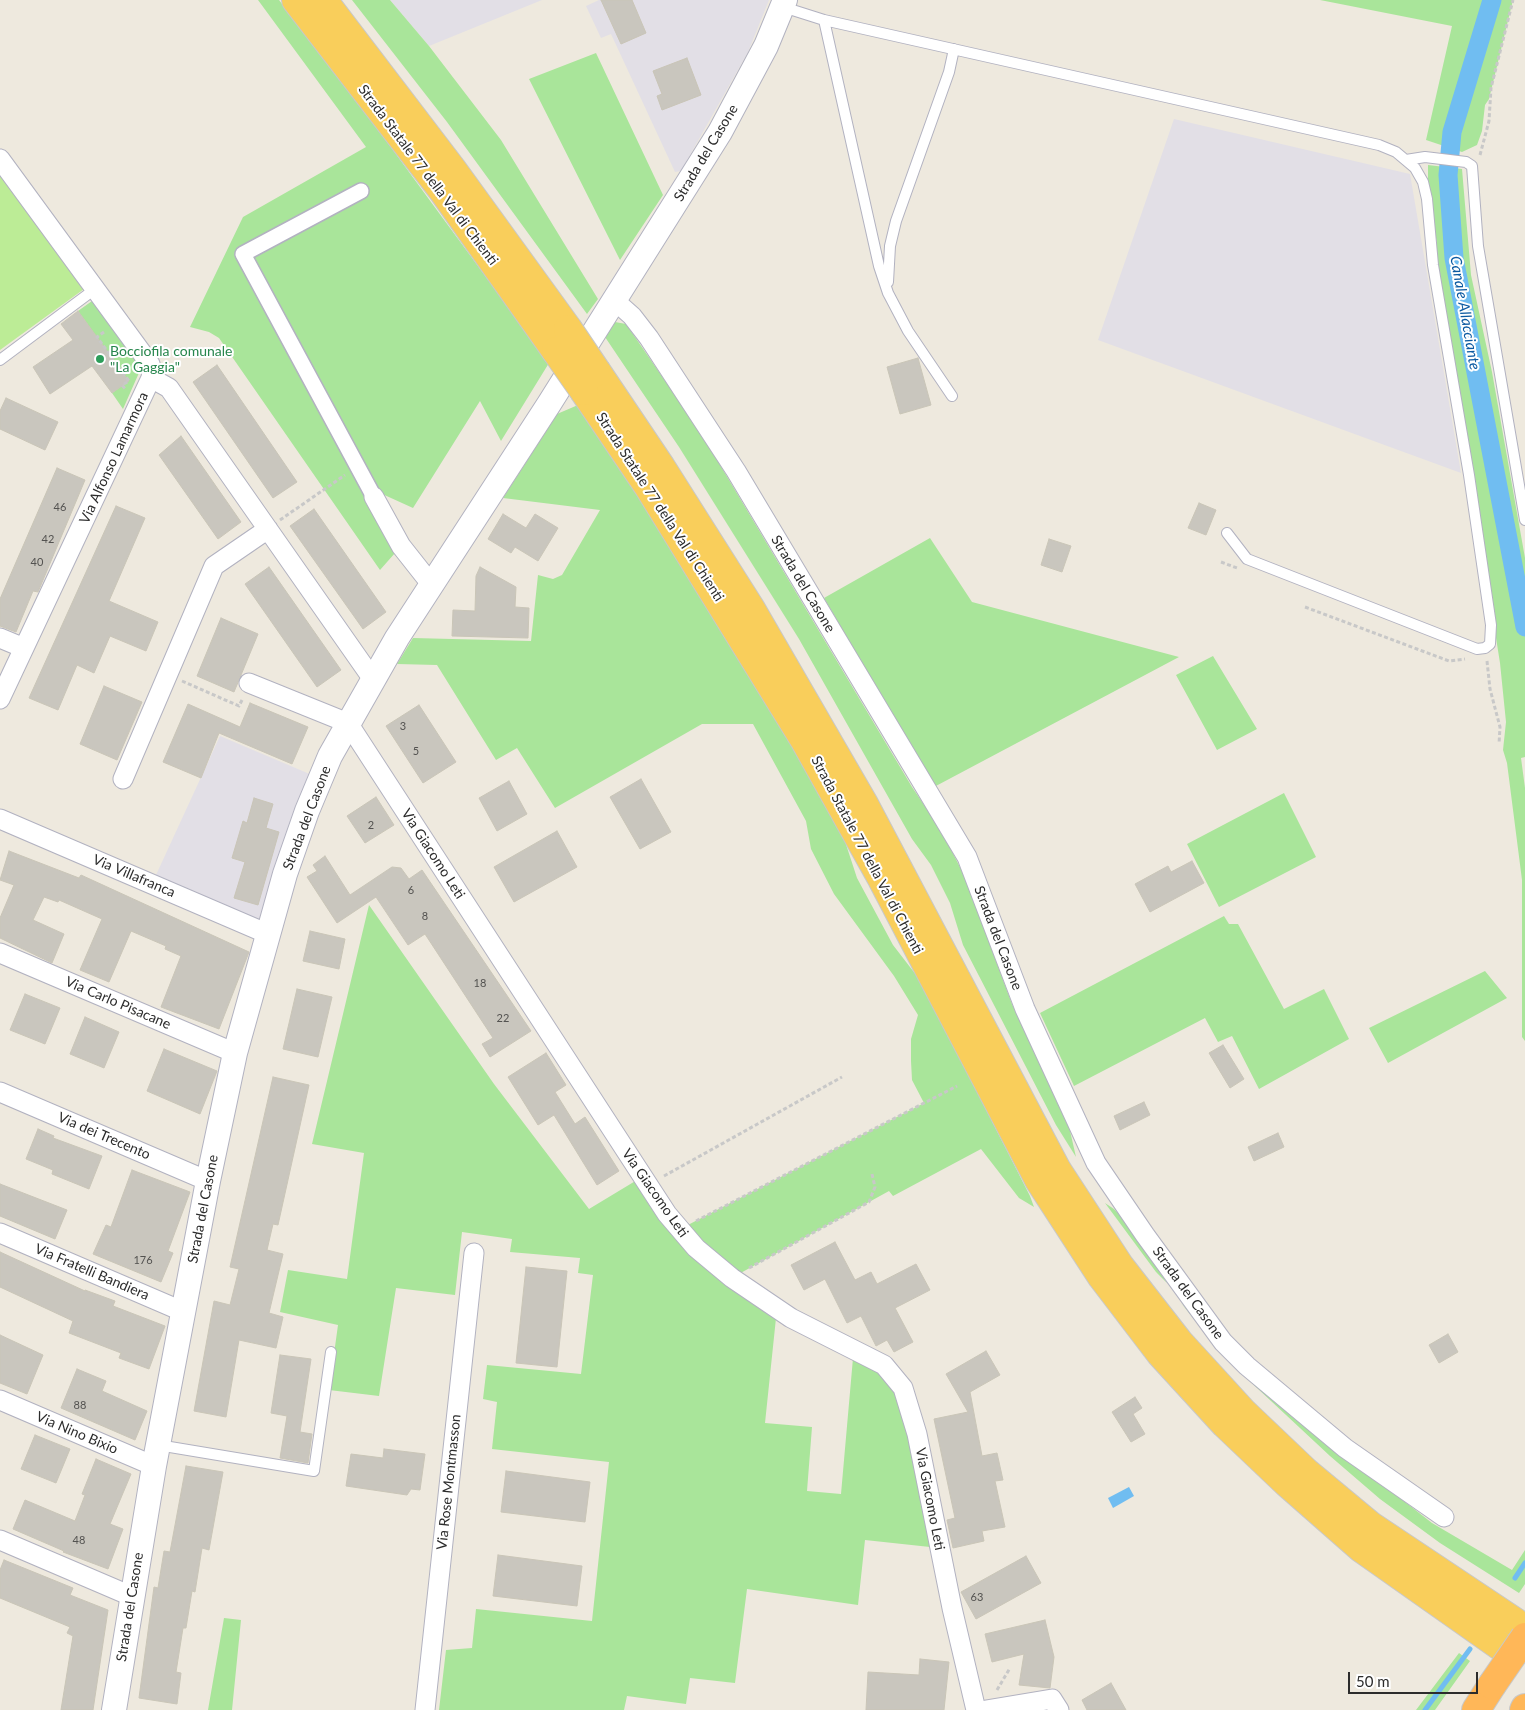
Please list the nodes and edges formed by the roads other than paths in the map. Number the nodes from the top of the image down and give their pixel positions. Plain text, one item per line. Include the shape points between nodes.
1 (296, 0) edge
2 (323, 0) edge
3 (784, 3) edge
4 (824, 20) junction
5 (954, 49) junction
6 (0, 158) edge
7 (1406, 160) junction
8 (361, 191) dead end
9 (95, 289) junction
10 (888, 293) junction
11 (614, 300) junction
12 (562, 340) junction
13 (0, 360) edge
14 (152, 378) junction
15 (590, 382) junction
16 (952, 396) dead end
17 (374, 497) joint
18 (1525, 520) edge
19 (268, 529) junction
20 (1227, 533) dead end
21 (432, 584) junction
22 (0, 638) edge
23 (24, 648) junction
24 (372, 678) junction
25 (249, 683) road end
26 (0, 699) edge
27 (348, 724) junction
28 (124, 779) dead end
29 (0, 819) edge
30 (268, 934) junction
31 (0, 953) edge
32 (235, 1053) junction
33 (0, 1092) edge
34 (208, 1181) junction
35 (0, 1233) edge
36 (474, 1253) dead end
37 (184, 1312) junction
38 (331, 1352) dead end
39 (0, 1400) edge
40 (156, 1456) junction
41 (1444, 1517) dead end
42 (0, 1540) edge
43 (131, 1596) junction
44 (1520, 1629) edge
45 (1500, 1646) dead end
46 (114, 1710) edge
47 (425, 1710) edge
48 (976, 1710) edge
49 (986, 1710) edge
50 (1059, 1710) edge
51 (1476, 1710) edge

1 - 12 highway, Strada Statale 77 della Val di Chienti
2 - 12 highway, Strada Statale 77 della Val di Chienti via 452,169
3 - 4 lane
3 - 11 street, Strada del Casone via 766,46 720,132
4 - 5 lane
4 - 10 lane via 879,266
5 - 7 lane via 1379,145
5 - 10 lane via 949,72 896,221 890,246
6 - 9 street, Via Alfonso Lamarmora
7 - 18 lane via 1425,157 1466,162 1472,166 1478,246
7 - 20 lane via 1423,182 1428,199 1433,265 1470,485 1491,625 1490,644 1485,648 1470,646 1247,559
8 - 17 street via 243,254
9 - 13 lane
9 - 14 street, Via Alfonso Lamarmora via 150,364
10 - 16 lane via 908,331
11 - 21 street, Strada del Casone
11 - 41 street, Strada del Casone via 649,338 736,471 967,857 1025,1009 1096,1163 1145,1235 1223,1342 1247,1366 1345,1448
12 - 15 highway, Strada Statale 77 della Val di Chienti, bridge
14 - 19 street via 169,388
14 - 23 street, Via Alfonso Lamarmora
15 - 44 highway, Strada Statale 77 della Val di Chienti via 661,467 751,609 869,812 1057,1170 1119,1265 1178,1342 1243,1412 1306,1472 1371,1526
15 - 45 highway, Strada Statale 77 della Val di Chienti via 648,486 805,741 882,879 1039,1180 1102,1277 1160,1353 1286,1484 1361,1548
17 - 21 street via 401,546
19 - 24 street
19 - 28 street via 214,566
21 - 24 street, Strada del Casone
22 - 23 street
23 - 26 street, Via Alfonso Lamarmora
24 - 27 street, Strada del Casone
25 - 27 street
27 - 30 street, Strada del Casone via 330,756 307,811
27 - 48 street, Via Giacomo Leti via 682,1233 713,1263 792,1318 884,1364 903,1388 917,1434 950,1601
29 - 30 street, Via Villafranca
30 - 32 street, Strada del Casone
31 - 32 street, Via Carlo Pisacane
32 - 34 street, Strada del Casone
33 - 34 street, Via dei Trecento
34 - 37 street, Strada del Casone
35 - 37 street, Via Fratelli Bandiera
36 - 47 street, Via Rose Montmasson
37 - 40 street, Strada del Casone
38 - 40 lane via 314,1471
39 - 40 street, Via Nino Bixio
40 - 43 street, Strada del Casone
42 - 43 street
43 - 46 street, Strada del Casone
44 - 51 highway, bridge
49 - 50 street via 1052,1700

